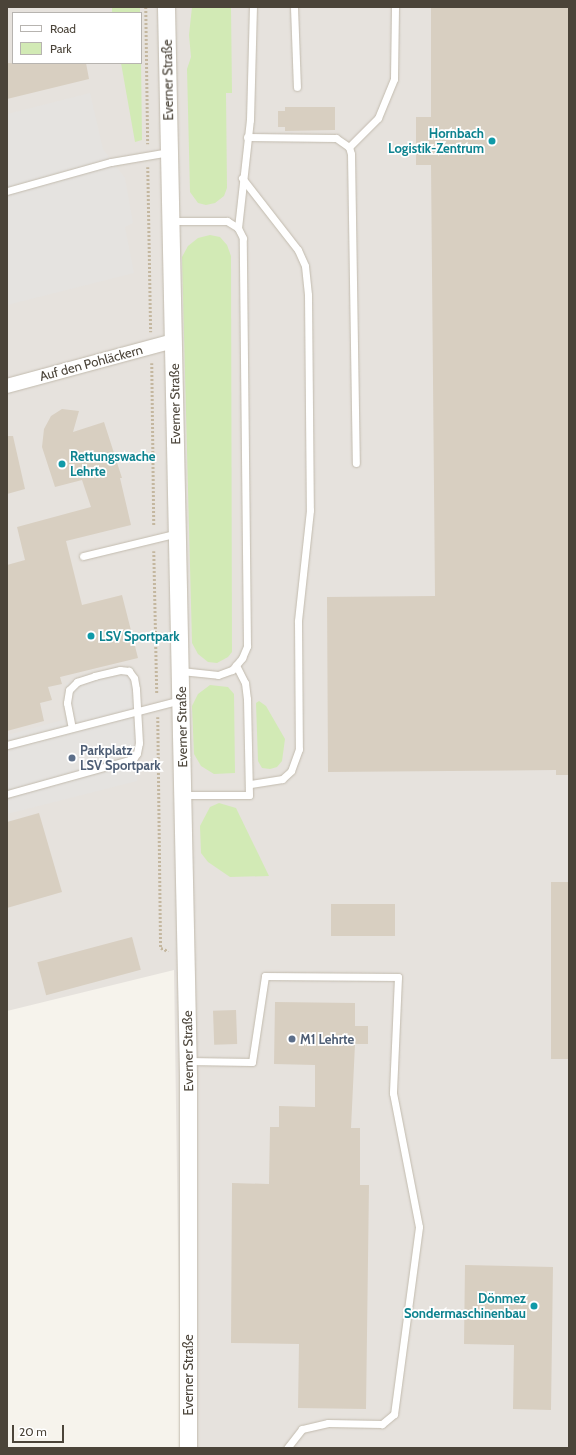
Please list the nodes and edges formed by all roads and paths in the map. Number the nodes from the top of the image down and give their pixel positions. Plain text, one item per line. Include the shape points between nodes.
1 (146, 7) edge
2 (166, 7) edge
3 (253, 7) edge
4 (294, 7) edge
5 (395, 7) edge
6 (297, 88) dead end
7 (247, 136) junction
8 (349, 146) junction
9 (170, 152) junction
10 (148, 156) junction
11 (242, 178) junction
12 (7, 191) edge
13 (172, 221) junction
14 (238, 228) junction
15 (174, 341) junction
16 (151, 347) junction
17 (7, 386) edge
18 (356, 463) dead end
19 (178, 533) junction
20 (154, 538) junction
21 (83, 556) dead end
22 (236, 665) junction
23 (181, 671) junction
24 (181, 700) junction
25 (158, 706) junction
26 (136, 712) junction
27 (72, 728) junction
28 (7, 745) edge
29 (249, 784) junction
30 (7, 794) edge
31 (183, 795) junction
32 (186, 959) junction
33 (188, 1060) junction
34 (188, 1448) edge
35 (287, 1448) edge

1 - 10 path
2 - 9 street, Everner Straße
3 - 7 lane via 252,94
4 - 6 lane
5 - 8 lane via 394,79 378,118
7 - 8 lane via 336,138
7 - 11 lane
8 - 18 lane
9 - 10 lane
9 - 13 street, Everner Straße
10 - 12 lane via 111,162
10 - 16 path
11 - 14 lane
11 - 29 lane via 298,250 306,266 308,295 310,510 298,621 299,749 291,771 282,779
13 - 14 lane via 227,221
13 - 15 street, Everner Straße
14 - 22 lane via 243,238 246,646
15 - 16 street, Auf den Pohläckern
15 - 19 street, Everner Straße
16 - 17 street, Auf den Pohläckern
16 - 20 path
19 - 20 lane
19 - 23 street, Everner Straße
20 - 21 lane
20 - 25 path
22 - 23 lane via 232,670 218,675
22 - 29 lane via 245,683 247,699
23 - 24 street, Everner Straße
24 - 25 lane
24 - 31 street, Everner Straße
25 - 26 lane
25 - 32 path via 161,948
26 - 27 lane
26 - 27 lane via 136,689 134,678 129,671 120,670 95,676 78,682 69,690 67,702
26 - 30 lane via 138,753 126,763
27 - 28 lane
29 - 31 lane via 249,795
31 - 32 street, Everner Straße
32 - 33 street, Everner Straße
33 - 34 street, Everner Straße
33 - 35 lane via 252,1062 265,976 398,977 392,1093 419,1227 394,1414 382,1424 328,1423 302,1429

